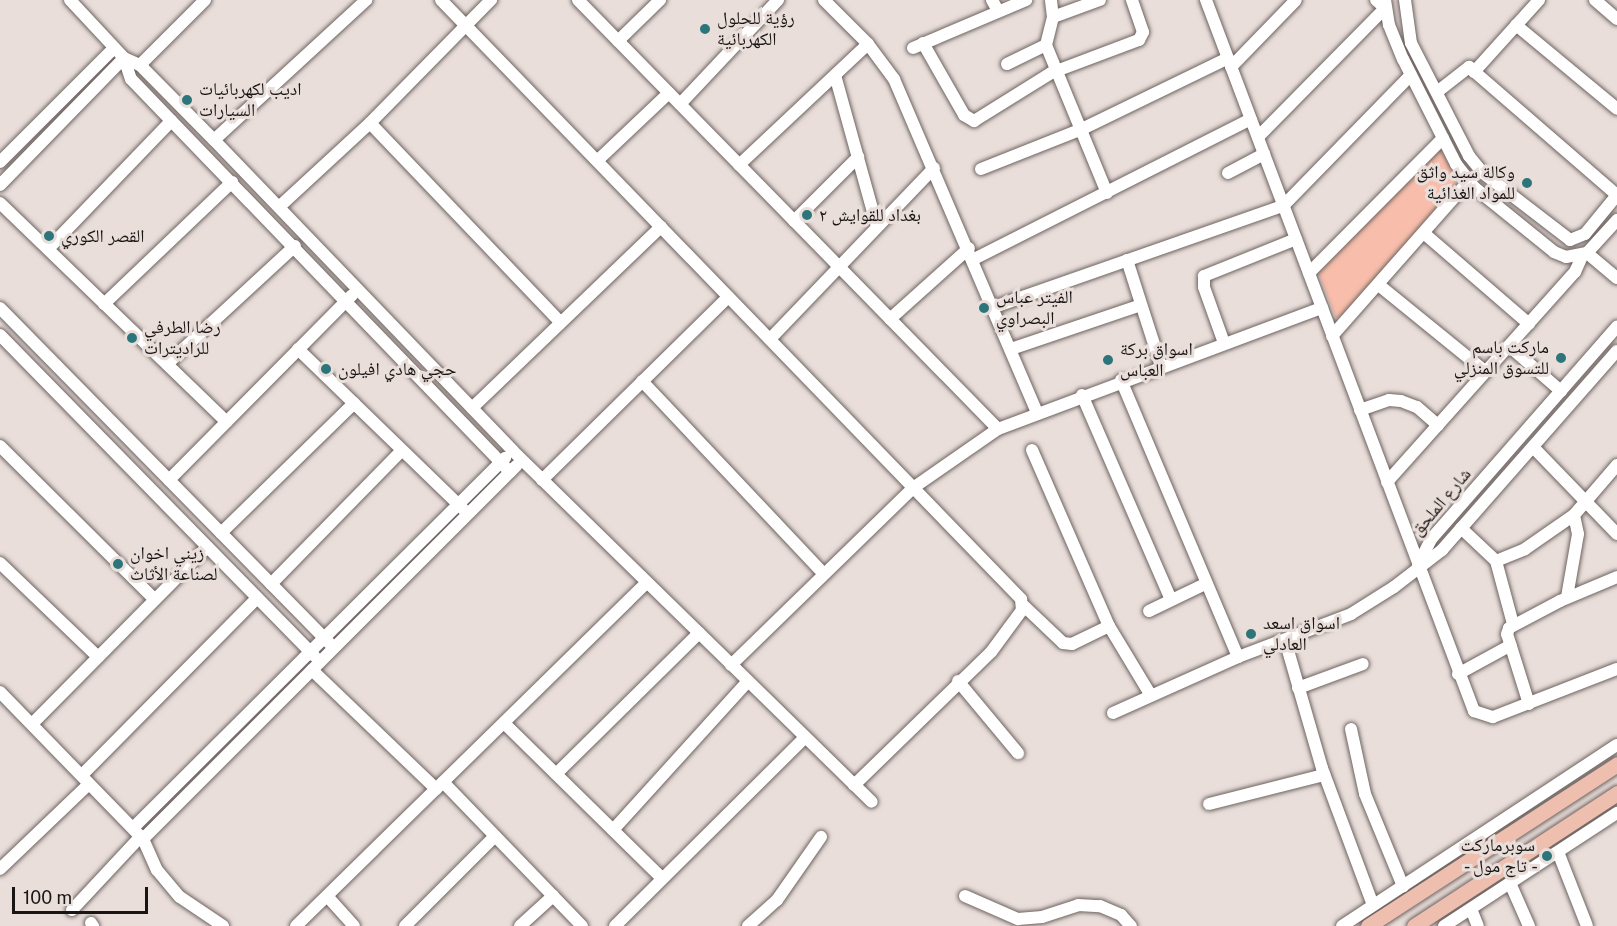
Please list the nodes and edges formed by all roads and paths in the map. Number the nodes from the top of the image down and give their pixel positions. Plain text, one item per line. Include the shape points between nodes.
1 (70, 0) edge
2 (205, 0) edge
3 (366, 0) edge
4 (441, 0) edge
5 (491, 0) edge
6 (578, 0) edge
7 (660, 0) edge
8 (778, 0) edge
9 (824, 0) edge
10 (1026, 0) edge
11 (1050, 0) edge
12 (1100, 0) edge
13 (1132, 0) edge
14 (1206, 0) edge
15 (1296, 0) edge
16 (1405, 0) edge
17 (1539, 0) edge
18 (1595, 0) edge
19 (1382, 3) edge
20 (995, 6) edge
21 (1053, 17) junction
22 (1617, 19) edge
23 (465, 25) junction
24 (1516, 26) junction
25 (618, 41) junction
26 (868, 44) junction
27 (1046, 45) junction
28 (114, 48) junction
29 (124, 58) junction
30 (1008, 63) dead end
31 (1230, 63) junction
32 (140, 65) junction
33 (1057, 70) junction
34 (1474, 72) junction
35 (836, 75) junction
36 (1411, 75) junction
37 (669, 93) junction
38 (1440, 98) junction
39 (680, 105) junction
40 (1617, 108) edge
41 (1430, 112) junction
42 (1251, 119) junction
43 (171, 121) junction
44 (370, 123) junction
45 (1082, 129) junction
46 (1258, 137) junction
47 (1443, 138) junction
48 (214, 140) junction
49 (1264, 154) junction
50 (858, 157) junction
51 (597, 161) junction
52 (0, 162) edge
53 (739, 165) junction
54 (934, 168) junction
55 (981, 169) dead end
56 (1228, 173) dead end
57 (232, 182) junction
58 (1468, 182) junction
59 (0, 185) edge
60 (1107, 193) junction
61 (1617, 195) edge
62 (0, 204) edge
63 (1284, 206) junction
64 (279, 207) junction
65 (1617, 220) edge
66 (794, 221) junction
67 (877, 226) junction
68 (661, 227) junction
69 (1425, 235) junction
70 (1296, 239) junction
71 (295, 246) junction
72 (48, 249) junction
73 (971, 253) junction
74 (1585, 254) junction
75 (1127, 260) junction
76 (838, 267) junction
77 (1309, 273) junction
78 (1617, 278) edge
79 (1380, 286) junction
80 (358, 289) junction
81 (728, 297) junction
82 (346, 301) junction
83 (104, 304) junction
84 (1140, 305) junction
85 (994, 306) junction
86 (0, 308) edge
87 (1322, 308) junction
88 (890, 319) junction
89 (558, 321) junction
90 (1528, 324) junction
91 (1617, 327) edge
92 (1332, 336) junction
93 (1, 339) edge
94 (770, 339) junction
95 (1224, 343) junction
96 (1509, 345) junction
97 (298, 349) junction
98 (1011, 349) junction
99 (1617, 351) edge
100 (167, 364) junction
101 (1161, 366) junction
102 (1486, 372) junction
103 (1121, 380) junction
104 (642, 381) junction
105 (1561, 391) junction
106 (1082, 395) junction
107 (354, 403) junction
108 (472, 408) junction
109 (1360, 410) junction
110 (1037, 412) junction
111 (227, 422) junction
112 (1438, 425) junction
113 (998, 429) junction
114 (0, 446) edge
115 (1533, 447) junction
116 (402, 450) junction
117 (513, 450) junction
118 (1032, 450) dead end
119 (522, 460) junction
120 (501, 462) junction
121 (1617, 465) edge
122 (510, 472) junction
123 (169, 480) junction
124 (542, 480) junction
125 (1387, 482) junction
126 (913, 488) junction
127 (1585, 503) junction
128 (458, 505) junction
129 (468, 514) junction
130 (1574, 515) junction
131 (1461, 528) junction
132 (221, 533) junction
133 (1617, 534) edge
134 (207, 547) junction
135 (1496, 561) junction
136 (0, 563) edge
137 (1418, 565) junction
138 (394, 568) junction
139 (823, 573) junction
140 (1617, 577) edge
141 (405, 578) junction
142 (647, 582) junction
143 (271, 584) junction
144 (1205, 584) junction
145 (1567, 597) junction
146 (257, 598) junction
147 (155, 600) junction
148 (1171, 600) junction
149 (1023, 605) junction
150 (1149, 611) dead end
151 (1513, 624) junction
152 (1109, 626) junction
153 (699, 633) junction
154 (324, 638) junction
155 (1286, 640) junction
156 (1511, 645) junction
157 (334, 648) junction
158 (310, 652) junction
159 (98, 657) junction
160 (1238, 657) junction
161 (1362, 664) dead end
162 (731, 665) junction
163 (316, 666) junction
164 (1617, 669) edge
165 (1458, 674) junction
166 (748, 681) junction
167 (958, 681) junction
168 (1298, 688) junction
169 (0, 692) edge
170 (1150, 694) junction
171 (1529, 704) junction
172 (1113, 713) dead end
173 (504, 723) junction
174 (32, 724) junction
175 (1351, 729) dead end
176 (805, 737) junction
177 (1617, 745) edge
178 (1018, 753) dead end
179 (1617, 764) edge
180 (556, 774) junction
181 (1324, 776) junction
182 (86, 779) junction
183 (440, 785) junction
184 (854, 785) junction
185 (1617, 793) edge
186 (872, 802) dead end
187 (1209, 804) dead end
188 (1617, 813) edge
189 (1522, 825) junction
190 (613, 830) junction
191 (139, 834) junction
192 (495, 836) junction
193 (821, 837) dead end
194 (1531, 850) junction
195 (1558, 852) junction
196 (1479, 853) junction
197 (0, 869) edge
198 (1494, 874) junction
199 (662, 878) junction
200 (1510, 883) junction
201 (1402, 886) junction
202 (327, 896) junction
203 (553, 896) junction
204 (965, 896) dead end
205 (1373, 905) junction
206 (1471, 909) junction
207 (72, 910) dead end
208 (223, 926) edge
209 (296, 926) edge
210 (354, 926) edge
211 (405, 926) edge
212 (520, 926) edge
213 (582, 926) edge
214 (615, 926) edge
215 (748, 926) edge
216 (1131, 926) edge
217 (1342, 926) edge
218 (1368, 926) edge
219 (1414, 926) edge
220 (1444, 926) edge
221 (1478, 926) edge
222 (1529, 926) edge
223 (1587, 926) edge

1 - 28 street
2 - 32 street
3 - 48 street
4 - 23 street
5 - 23 street
6 - 25 street
7 - 25 street
8 - 39 street
9 - 26 street
10 - 20 street
11 - 21 street
12 - 21 street
13 - 33 street via 1142,29 1141,38
14 - 31 street
15 - 31 street
16 - 38 street via 1409,37
17 - 24 street
18 - 22 street
19 - 36 street
19 - 46 street
20 - 33 street via 918,46 964,115 974,121
21 - 27 street
23 - 44 street
23 - 51 street
24 - 34 street
24 - 40 street
25 - 37 street
26 - 35 street
26 - 54 street via 894,79
27 - 30 street
27 - 33 street
28 - 29 street
28 - 52 street
29 - 32 street
29 - 43 street via 128,75
29 - 59 street
31 - 42 street
31 - 45 street
32 - 48 street
33 - 45 street
34 - 38 street via 1469,67
34 - 61 street
35 - 50 street
35 - 53 street
36 - 41 street
36 - 63 street
37 - 39 street
37 - 51 street
38 - 41 street
38 - 61 street via 1475,166 1565,239 1580,238
39 - 53 street
41 - 47 street
42 - 46 street
42 - 60 street
43 - 57 street
43 - 72 street
44 - 64 street
44 - 89 street
45 - 55 street
45 - 60 street
46 - 49 street
47 - 58 street
47 - 77 street
48 - 64 street
49 - 56 street
49 - 63 street
50 - 66 street
50 - 67 street
51 - 68 street
53 - 66 street
54 - 67 street
54 - 73 street
57 - 71 street
57 - 83 street
58 - 69 street
58 - 74 street via 1554,252 1571,258
60 - 73 street
62 - 72 street
63 - 70 street
63 - 75 street
64 - 80 street
65 - 74 street
66 - 76 street
67 - 76 street
68 - 81 street
68 - 89 street
69 - 79 street
69 - 90 street
70 - 77 street
70 - 95 street via 1204,276 1204,287
71 - 82 street
71 - 100 street
72 - 83 street
73 - 85 street
73 - 88 street
74 - 78 street
74 - 90 street via 1578,269
75 - 84 street
75 - 85 street
76 - 88 street
76 - 94 street
77 - 87 street
79 - 92 street
79 - 102 street
80 - 82 street
80 - 108 street
81 - 94 street
81 - 104 street
82 - 97 street
82 - 120 street
83 - 100 street
84 - 98 street
84 - 101 street
85 - 98 street
86 - 123 street
87 - 92 street
87 - 95 street
88 - 113 street
89 - 108 street
90 - 96 street
91 - 105 street, شارع الملحق
92 - 109 street
93 - 134 street
94 - 126 street
95 - 101 street
96 - 102 street
96 - 105 street
97 - 107 street
97 - 111 street
98 - 110 street
99 - 115 street, شارع الملحق
100 - 111 street
101 - 103 street
102 - 112 street
103 - 106 street
103 - 144 street
104 - 124 street
104 - 139 street
105 - 137 street, شارع الملحق via 1428,543
106 - 110 street
106 - 148 street
107 - 116 street
107 - 132 street
108 - 117 street
109 - 112 street via 1389,400 1401,401 1417,407
109 - 125 street
110 - 113 street
111 - 123 street
112 - 125 street
113 - 126 street
114 - 147 street
115 - 127 street
115 - 131 street, شارع الملحق
116 - 128 street
116 - 143 street
117 - 119 street
117 - 120 street
118 - 152 street
119 - 122 street
119 - 124 street
120 - 122 street
120 - 128 street
121 - 127 street
122 - 129 street
123 - 132 street
124 - 142 street
125 - 137 street
126 - 139 street
126 - 149 street
127 - 130 street
127 - 133 street
128 - 129 street
128 - 138 street
129 - 141 street
130 - 135 street via 1525,549
130 - 145 street via 1578,534
131 - 135 street
131 - 137 street, شارع الملحق via 1437,555
132 - 143 street
134 - 146 street
134 - 147 street
135 - 151 street
136 - 159 street
137 - 155 street via 1372,602
137 - 165 street
138 - 141 street
138 - 154 street
139 - 162 street
140 - 145 street
141 - 157 street
142 - 153 street
142 - 173 street
143 - 154 street
144 - 148 street
144 - 160 street
145 - 151 street
146 - 158 street
146 - 182 street
147 - 159 street
148 - 150 street
149 - 152 street via 1066,644
149 - 167 street via 991,652
151 - 156 street via 1507,634
152 - 170 street
153 - 162 street
153 - 180 street
154 - 157 street
154 - 158 street
155 - 160 street
155 - 168 street
156 - 165 street
156 - 171 street
157 - 163 street
158 - 163 street
158 - 191 street
159 - 174 street
160 - 170 street
161 - 168 street
162 - 166 street
163 - 183 street
163 - 191 street
164 - 171 street
165 - 171 street via 1474,711 1485,718
166 - 176 street
166 - 190 street
167 - 178 street
167 - 184 street
168 - 181 street
169 - 174 street
170 - 172 street
173 - 180 street
173 - 183 street
174 - 182 street
175 - 201 street via 1365,794
176 - 184 street
176 - 199 street
177 - 201 street
179 - 189 main road
180 - 190 street
181 - 187 street
181 - 205 street
182 - 191 street
182 - 197 street
183 - 192 street
183 - 202 street
184 - 186 street
185 - 194 main road
188 - 195 street
189 - 194 main road via 1521,840
189 - 196 main road
190 - 199 street
191 - 207 street
191 - 208 street via 157,870 180,897
192 - 203 street
192 - 211 street
193 - 215 street via 777,900
194 - 198 main road
195 - 200 street
195 - 223 street
196 - 198 main road via 1491,860
196 - 218 main road
198 - 219 main road
199 - 214 street
200 - 206 street
200 - 222 street
201 - 205 street
202 - 209 street
202 - 210 street
203 - 212 street
203 - 213 street
204 - 216 street via 1018,919 1093,904 1114,911
205 - 217 street
206 - 220 street
206 - 221 street

